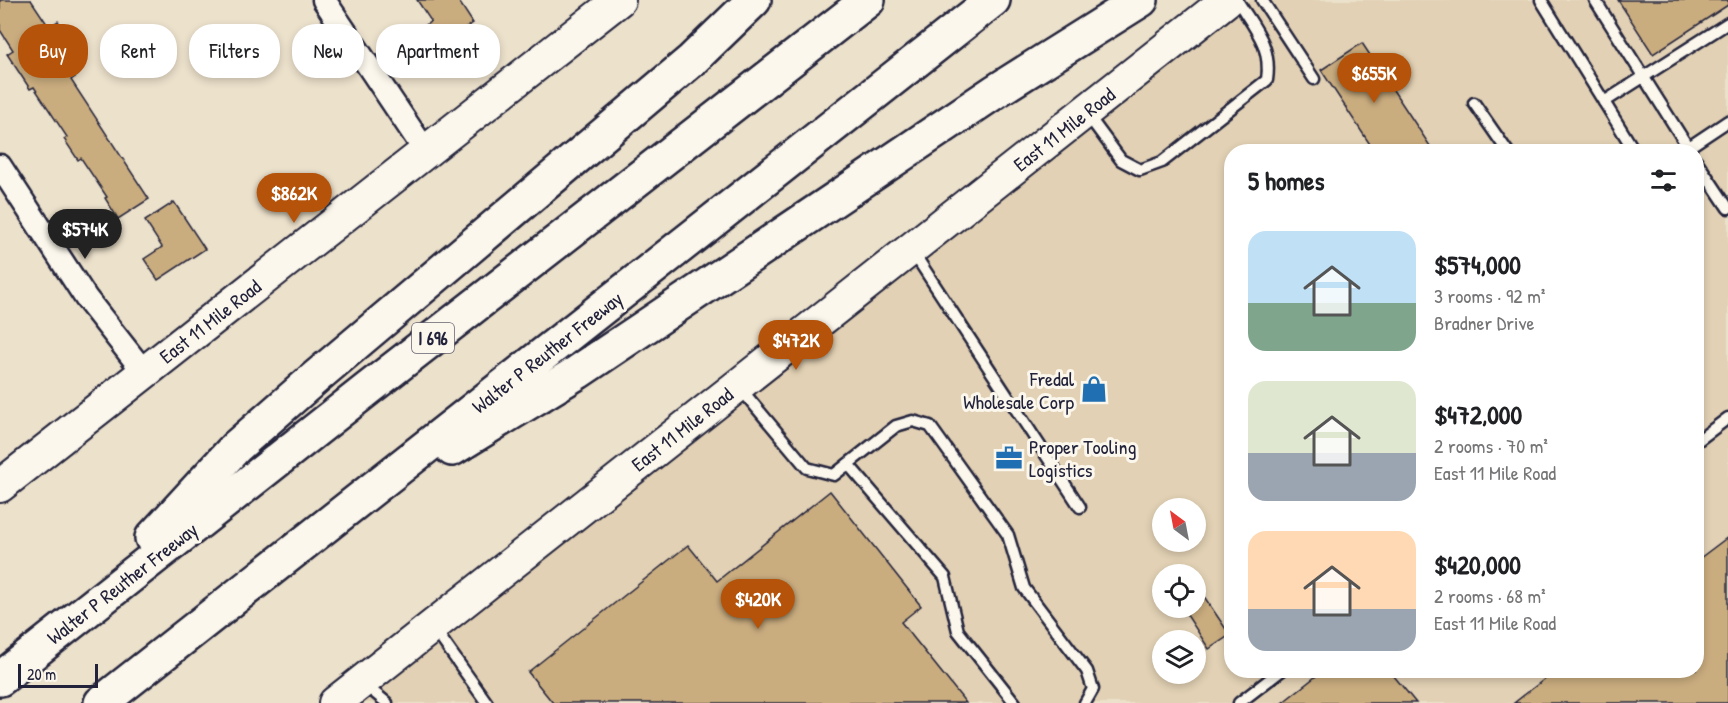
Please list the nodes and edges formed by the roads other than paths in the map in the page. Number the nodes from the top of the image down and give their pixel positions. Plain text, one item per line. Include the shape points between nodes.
1 (324, 0) edge
2 (619, 0) edge
3 (754, 0) edge
4 (868, 0) edge
5 (993, 0) edge
6 (1141, 0) edge
7 (1227, 0) edge
8 (1237, 0) edge
9 (1262, 0) edge
10 (1541, 0) edge
11 (1595, 0) edge
12 (1728, 23) edge
13 (1644, 77) junction
14 (1314, 79) dead end
15 (1604, 102) junction
16 (1474, 103) dead end
17 (1085, 111) junction
18 (1728, 121) edge
19 (1502, 144) edge
20 (1630, 144) edge
21 (1687, 144) edge
22 (1697, 144) edge
23 (426, 153) junction
24 (0, 166) edge
25 (1704, 172) edge
26 (1728, 208) edge
27 (911, 249) junction
28 (144, 372) junction
29 (738, 385) junction
30 (1728, 418) edge
31 (1704, 436) edge
32 (848, 464) junction
33 (0, 486) edge
34 (1080, 507) dead end
35 (320, 530) junction
36 (82, 614) junction
37 (432, 626) junction
38 (1272, 678) edge
39 (0, 679) edge
40 (362, 682) junction
41 (101, 703) edge
42 (335, 703) edge
43 (387, 703) edge
44 (487, 703) edge
45 (1015, 703) edge
46 (1085, 703) edge
47 (1239, 703) edge

1 - 23 street
2 - 23 main road, East 11 Mile Road
3 - 36 highway via 684,67 236,447
4 - 36 highway, Walter P Reuther Freeway / I 696
5 - 35 highway, Walter P Reuther Freeway
6 - 35 highway via 996,91 578,372
7 - 17 main road, East 11 Mile Road
8 - 17 lane via 1265,46 1267,80 1162,162 1140,170 1121,160
9 - 14 lane
10 - 15 lane
11 - 13 lane
12 - 13 lane
13 - 15 lane
13 - 21 lane
15 - 20 lane
16 - 19 lane
17 - 27 main road, East 11 Mile Road
18 - 22 lane
23 - 28 main road, East 11 Mile Road
24 - 28 street via 86,298
25 - 26 lane
27 - 29 main road, East 11 Mile Road
27 - 34 lane
28 - 33 main road, East 11 Mile Road
29 - 32 lane via 807,468 834,475
29 - 37 main road, East 11 Mile Road
30 - 31 lane
32 - 45 lane via 945,577 958,631
32 - 46 lane via 896,426 913,421 930,426 1008,535 1024,588 1087,671 1093,688
35 - 41 highway, Walter P Reuther Freeway
36 - 39 highway, Walter P Reuther Freeway / I 696
37 - 40 main road, East 11 Mile Road
37 - 44 lane
38 - 47 lane
40 - 42 main road, East 11 Mile Road
40 - 43 lane

